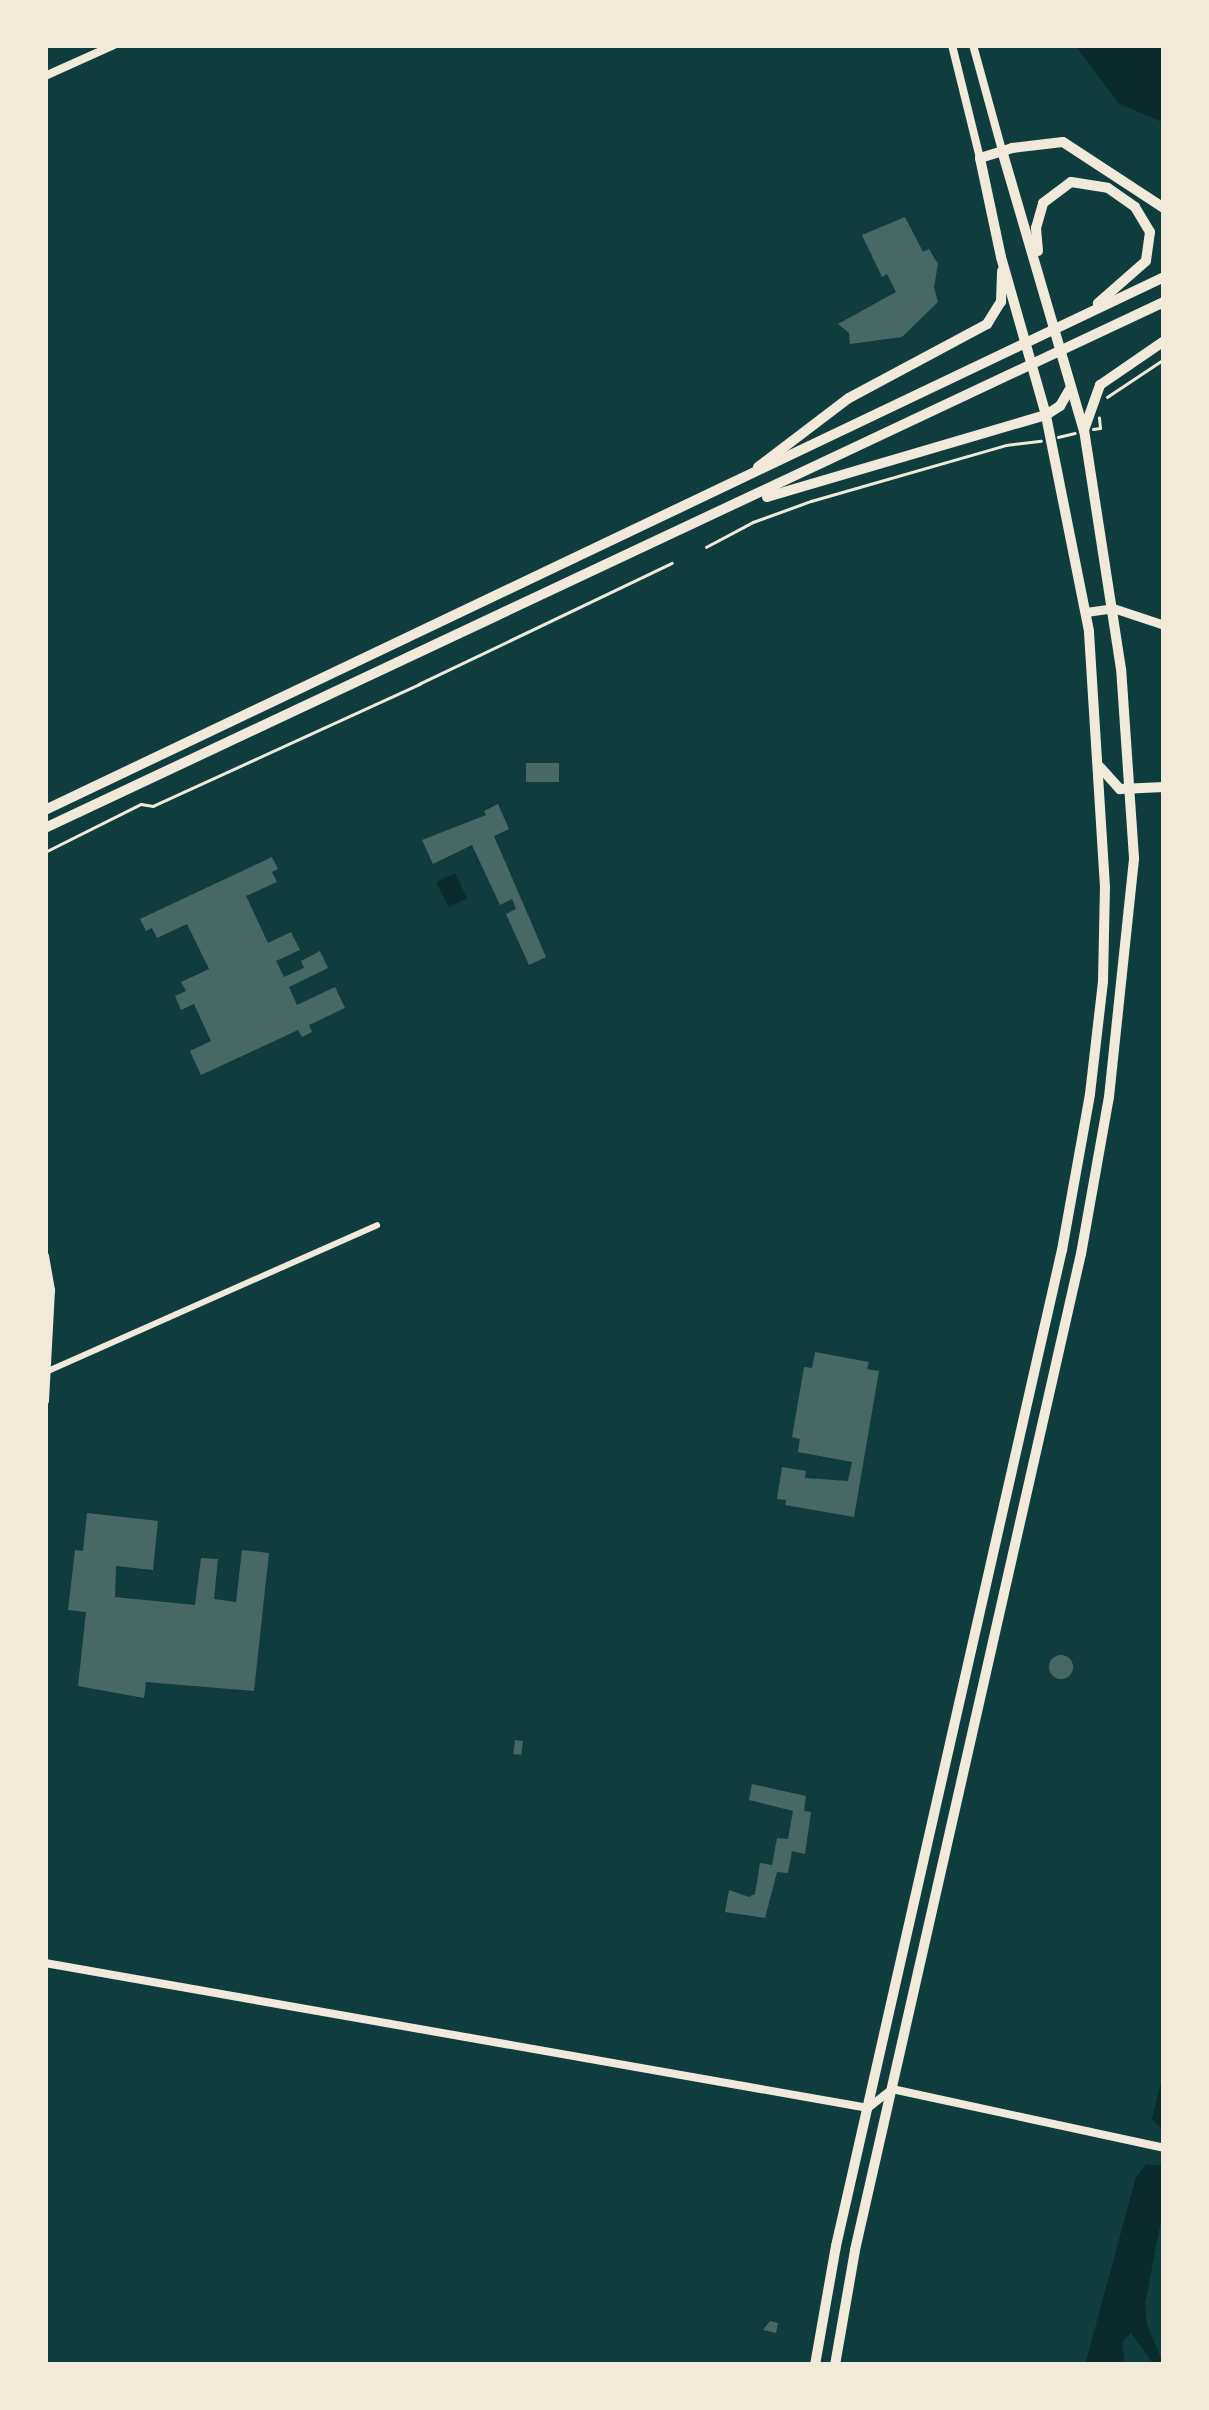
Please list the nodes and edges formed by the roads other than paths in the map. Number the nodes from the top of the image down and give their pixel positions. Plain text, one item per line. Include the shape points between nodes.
1 (114, 45) edge
2 (952, 45) edge
3 (973, 45) edge
4 (45, 76) edge
5 (1002, 150) junction
6 (980, 158) junction
7 (1164, 208) edge
8 (1001, 257) junction
9 (1164, 277) edge
10 (1042, 283) junction
11 (1164, 302) edge
12 (1082, 316) junction
13 (1164, 341) edge
14 (1071, 388) junction
15 (1046, 415) junction
16 (1084, 432) junction
17 (737, 482) junction
18 (730, 509) junction
19 (1113, 608) junction
20 (1086, 612) junction
21 (1164, 625) edge
22 (1099, 762) junction
23 (1164, 786) edge
24 (1131, 791) junction
25 (45, 810) edge
26 (45, 828) edge
27 (1090, 1094) junction
28 (1109, 1097) junction
29 (377, 1225) dead end
30 (45, 1258) edge
31 (48, 1371) junction
32 (45, 1401) edge
33 (998, 1533) junction
34 (1016, 1536) junction
35 (972, 1650) junction
36 (990, 1654) junction
37 (922, 1865) junction
38 (941, 1870) junction
39 (48, 1963) edge
40 (892, 2088) junction
41 (868, 2108) junction
42 (1164, 2148) edge
43 (816, 2365) edge
44 (836, 2365) edge

1 - 4 street
2 - 6 street
3 - 5 street
5 - 6 main road
5 - 7 main road via 1063,142
5 - 10 main road
6 - 8 main road
8 - 15 main road
8 - 17 main road via 1001,302 992,320 849,398
9 - 12 main road
10 - 12 main road via 1036,228 1054,191 1089,182 1135,208 1150,232 1146,261
10 - 14 main road
11 - 18 main road
12 - 17 main road
13 - 16 main road via 1100,385
14 - 15 main road
14 - 16 main road
15 - 18 main road
15 - 20 main road
16 - 19 main road
17 - 25 main road
18 - 26 main road
19 - 20 main road
19 - 21 main road
19 - 24 main road
20 - 22 main road
22 - 24 main road via 1109,782
22 - 27 main road via 1106,926
23 - 24 main road
24 - 28 main road via 1134,858
27 - 28 main road
27 - 33 main road
28 - 34 main road
29 - 31 street
30 - 31 street via 51,1290
31 - 32 street
33 - 34 main road
33 - 35 main road
34 - 36 main road
35 - 36 main road
35 - 37 main road
36 - 38 main road
37 - 38 main road
37 - 41 main road
38 - 40 main road
39 - 41 street
40 - 41 street
40 - 42 street
40 - 44 main road via 842,2310
41 - 43 main road

